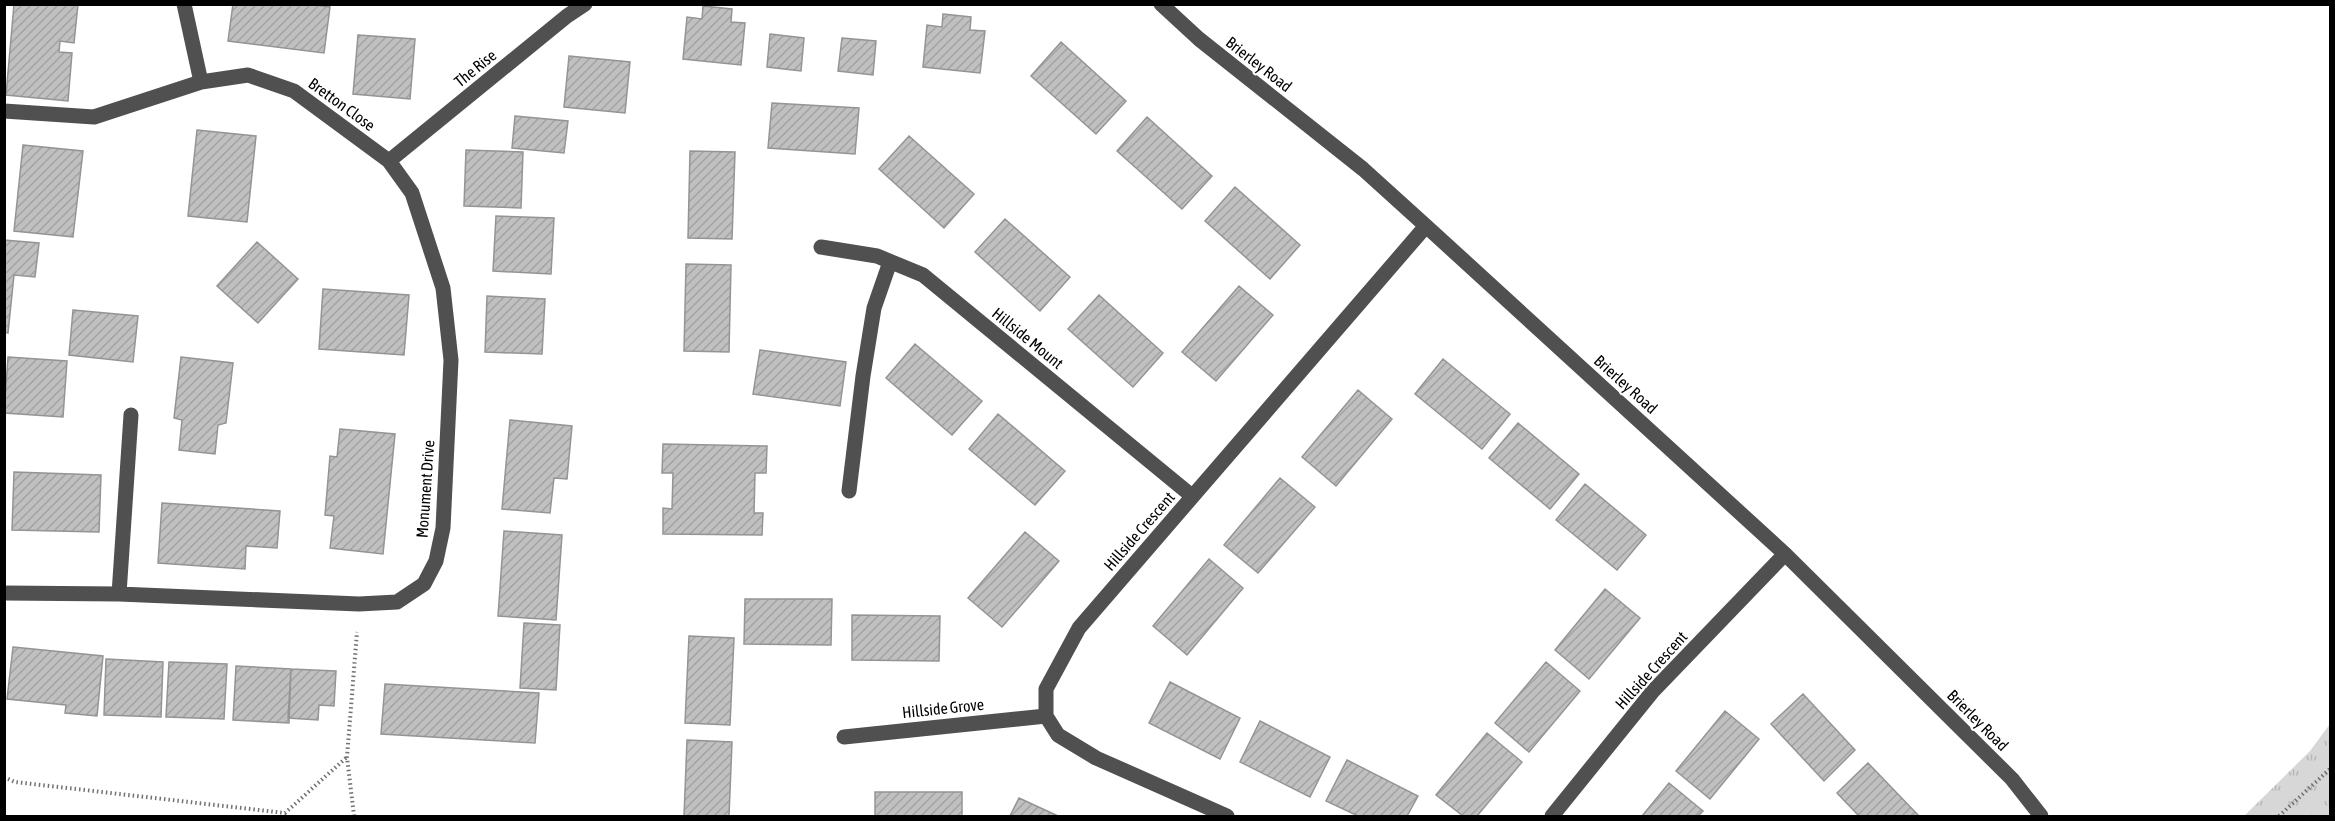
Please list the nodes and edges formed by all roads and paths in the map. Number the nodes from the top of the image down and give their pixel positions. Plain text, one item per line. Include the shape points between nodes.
1 (184, 4) edge
2 (585, 4) edge
3 (1161, 4) edge
4 (201, 82) junction
5 (4, 111) edge
6 (389, 161) junction
7 (1426, 225) junction
8 (821, 247) dead end
9 (890, 262) junction
10 (131, 415) dead end
11 (849, 491) dead end
12 (1192, 496) junction
13 (1785, 554) junction
14 (4, 593) edge
15 (119, 594) junction
16 (359, 604) junction
17 (1046, 716) junction
18 (844, 736) dead end
19 (347, 757) junction
20 (2331, 769) edge
21 (4, 777) edge
22 (354, 816) edge
23 (1227, 816) edge
24 (1552, 816) edge
25 (2041, 816) edge
26 (2279, 816) edge

1 - 4 street
2 - 6 street, The Rise
3 - 7 street, Brierley Road
4 - 5 street, Bretton Close via 94,117
4 - 6 street, Bretton Close via 248,75 294,92
6 - 16 street, Monument Drive via 412,193 443,288 451,360 443,528 436,561 424,584 398,602
7 - 12 street, Hillside Crescent
7 - 13 street, Brierley Road
8 - 9 street, Hillside Mount via 877,256
9 - 11 street via 874,308
9 - 12 street, Hillside Mount via 923,275
10 - 15 street
12 - 17 street, Hillside Crescent via 1080,628 1046,689
13 - 24 street, Hillside Crescent via 1653,691
13 - 25 street, Brierley Road via 2012,779
14 - 15 street, Monument Drive
15 - 16 street, Monument Drive
16 - 19 path
17 - 18 street, Hillside Grove
17 - 23 street via 1058,735 1095,758
19 - 21 path via 285,813 15,782
19 - 22 path
20 - 26 path

